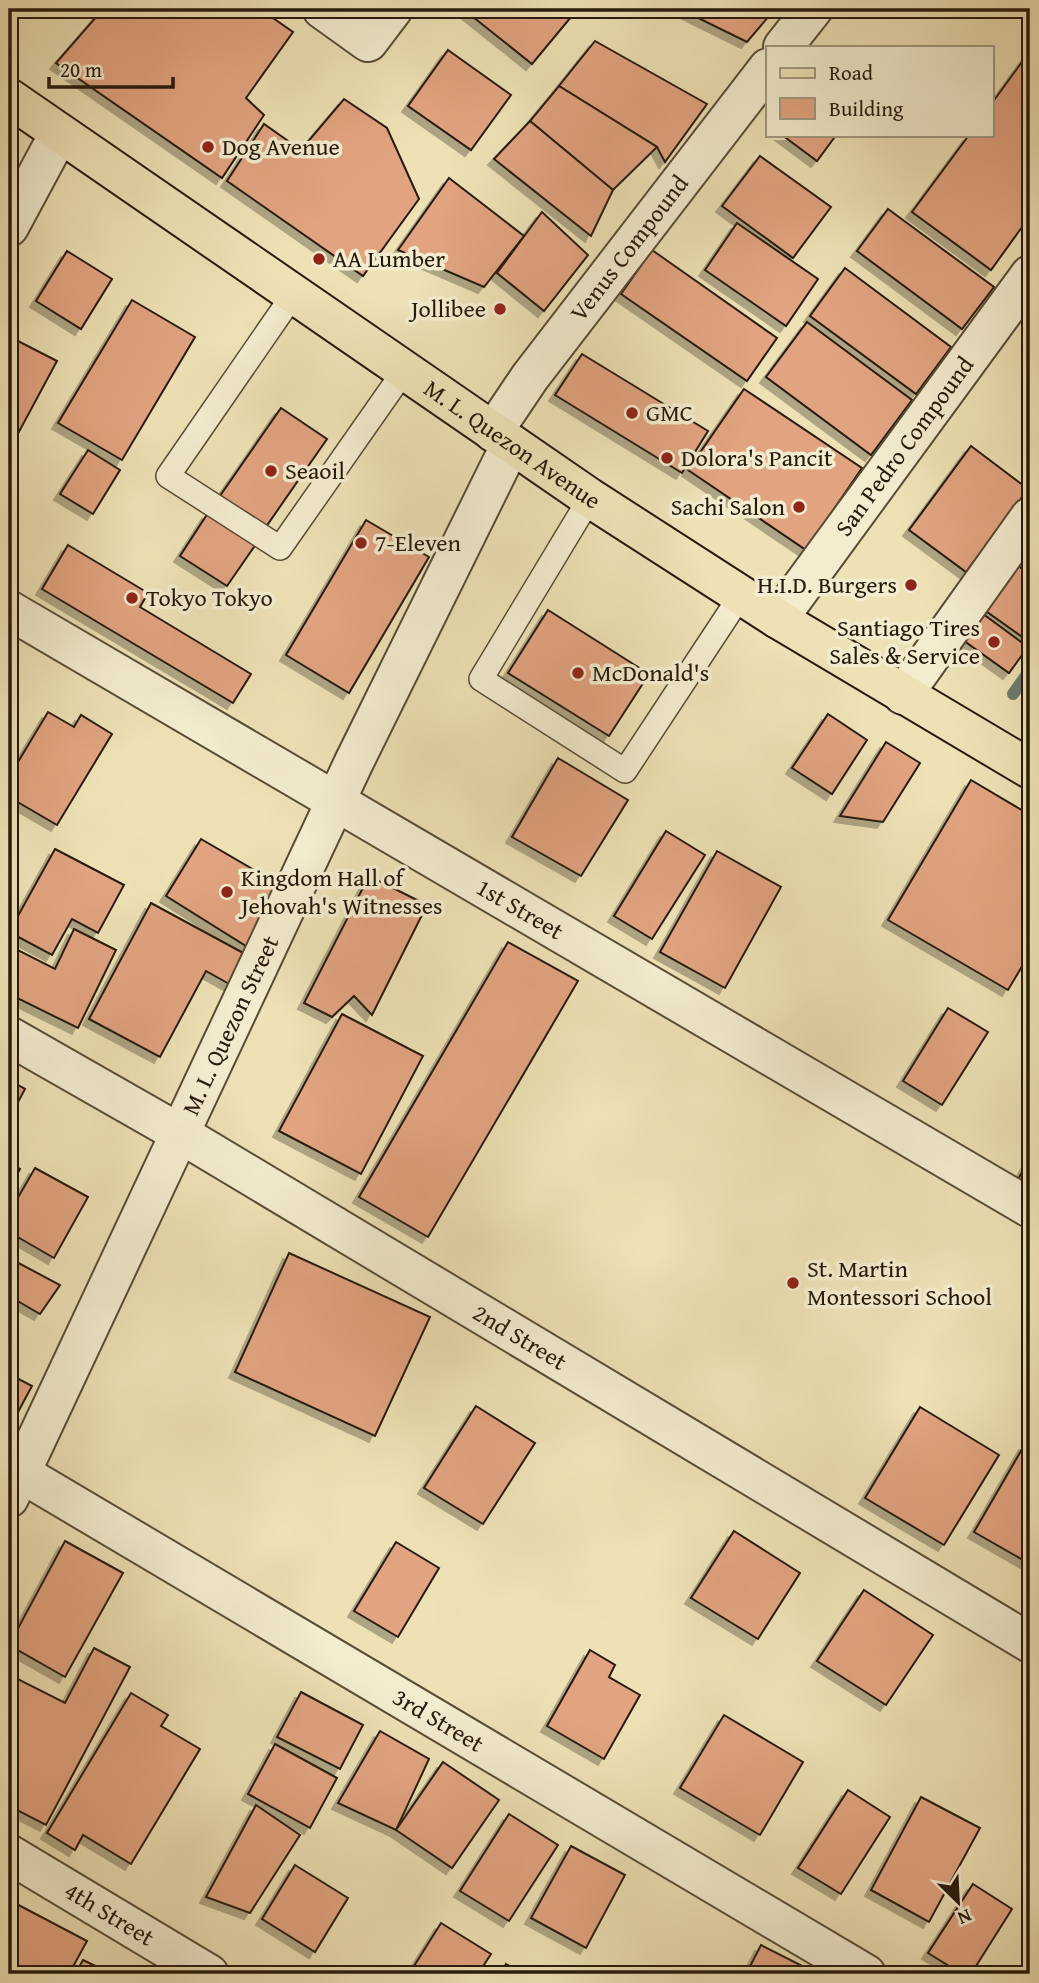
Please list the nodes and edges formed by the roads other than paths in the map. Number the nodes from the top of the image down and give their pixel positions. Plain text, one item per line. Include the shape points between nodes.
1 (322, 9) edge
2 (393, 9) edge
3 (813, 9) edge
4 (784, 46) edge
5 (766, 71) edge
6 (9, 97) edge
7 (60, 134) junction
8 (9, 227) edge
9 (1030, 275) edge
10 (293, 295) junction
11 (404, 371) junction
12 (502, 438) junction
13 (590, 498) junction
14 (1030, 517) edge
15 (741, 595) junction
16 (9, 610) edge
17 (778, 620) junction
18 (903, 695) junction
19 (1030, 769) edge
20 (335, 801) junction
21 (9, 1036) edge
22 (179, 1133) junction
23 (1030, 1208) edge
24 (13, 1479) edge
25 (1030, 1643) edge
26 (9, 1854) edge
27 (209, 1974) edge
28 (866, 1974) edge

1 - 2 street via 368,42
3 - 4 street
5 - 12 street, Venus Compound via 530,377
6 - 7 main road, M. L. Quezon Avenue
7 - 8 street
7 - 10 main road, M. L. Quezon Avenue
9 - 17 street, San Pedro Compound
10 - 11 main road, M. L. Quezon Avenue
10 - 11 lane via 168,476 280,548
11 - 12 main road, M. L. Quezon Avenue
12 - 13 main road, M. L. Quezon Avenue
12 - 20 street, M. L. Quezon Street
13 - 15 main road, M. L. Quezon Avenue
13 - 15 lane via 481,679 625,771
14 - 18 street
15 - 17 main road, M. L. Quezon Avenue
16 - 20 street, 1st Street
17 - 18 main road, M. L. Quezon Avenue
18 - 19 main road, M. L. Quezon Avenue
20 - 22 street, M. L. Quezon Street
20 - 23 street, 1st Street
21 - 22 street, 2nd Street
22 - 24 street, M. L. Quezon Street
22 - 25 street, 2nd Street
24 - 28 street, 3rd Street
26 - 27 street, 4th Street

